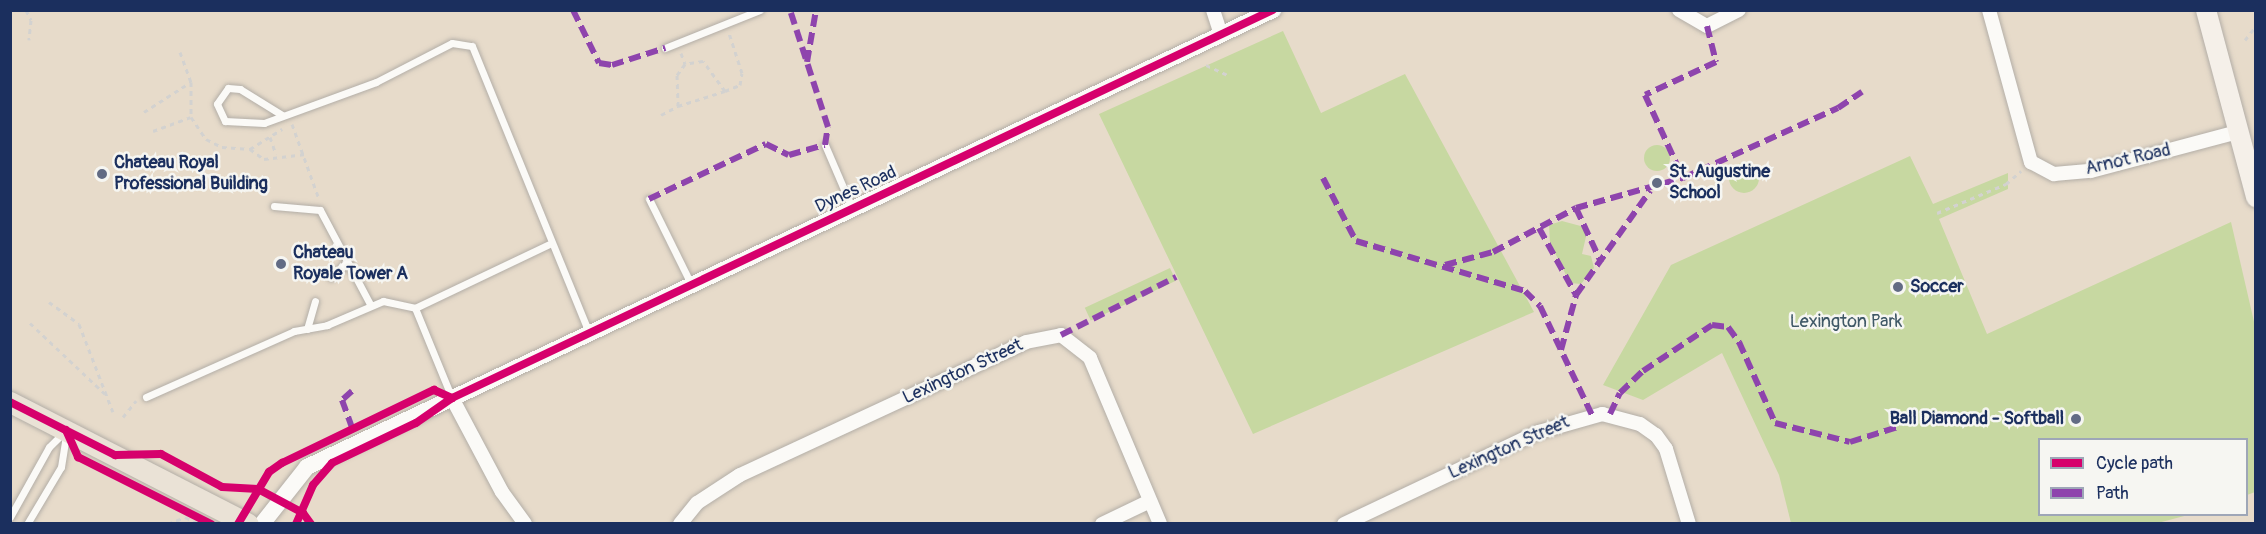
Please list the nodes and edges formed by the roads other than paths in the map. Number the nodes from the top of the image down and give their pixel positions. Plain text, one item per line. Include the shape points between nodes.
1 (760, 10) edge
2 (1213, 10) edge
3 (1273, 10) edge
4 (1679, 10) edge
5 (1739, 10) edge
6 (1989, 10) edge
7 (2206, 10) edge
8 (1221, 34) junction
9 (665, 48) dead end
10 (282, 115) junction
11 (2238, 132) junction
12 (825, 145) dead end
13 (2256, 196) edge
14 (650, 199) dead end
15 (274, 206) dead end
16 (852, 208) junction
17 (549, 244) junction
18 (345, 264) junction
19 (332, 277) dead end
20 (691, 284) junction
21 (315, 301) dead end
22 (370, 304) junction
23 (416, 308) junction
24 (307, 329) junction
25 (588, 330) junction
26 (146, 397) road end
27 (452, 398) junction
28 (10, 402) edge
29 (66, 430) junction
30 (1150, 501) junction
31 (10, 518) edge
32 (27, 524) edge
33 (248, 524) edge
34 (262, 524) edge
35 (525, 524) edge
36 (680, 524) edge
37 (1102, 524) edge
38 (1160, 524) edge
39 (1344, 524) edge
40 (1689, 524) edge

1 - 9 lane
2 - 8 street
3 - 8 street, Dynes Road
4 - 5 street via 1707,26
6 - 11 street, Arnot Road via 2031,162 2054,174 2091,171
7 - 11 main road
8 - 16 street, Dynes Road
10 - 10 lane via 264,123 236,123 225,121 217,104 228,88 240,89
10 - 17 lane via 376,82 452,43 472,46 539,201
11 - 13 main road
12 - 16 lane
14 - 20 lane
15 - 18 lane via 320,210
16 - 20 street, Dynes Road
17 - 23 lane
17 - 25 lane
18 - 19 lane
18 - 22 lane
20 - 25 street, Dynes Road
21 - 24 lane
22 - 23 lane via 383,301
22 - 24 lane via 327,325
23 - 27 lane
24 - 26 lane
25 - 27 street, Dynes Road
27 - 34 street, Dynes Road via 307,467
27 - 35 street via 502,492
28 - 29 main road
29 - 31 lane via 49,447
29 - 32 lane via 61,467
29 - 33 main road
30 - 36 street, Lexington Street via 1090,358 1061,334 1026,342 740,475 697,503
30 - 37 street
30 - 38 street, Lexington Street
39 - 40 street, Lexington Street via 1539,432 1602,414 1640,424 1656,435 1666,449

